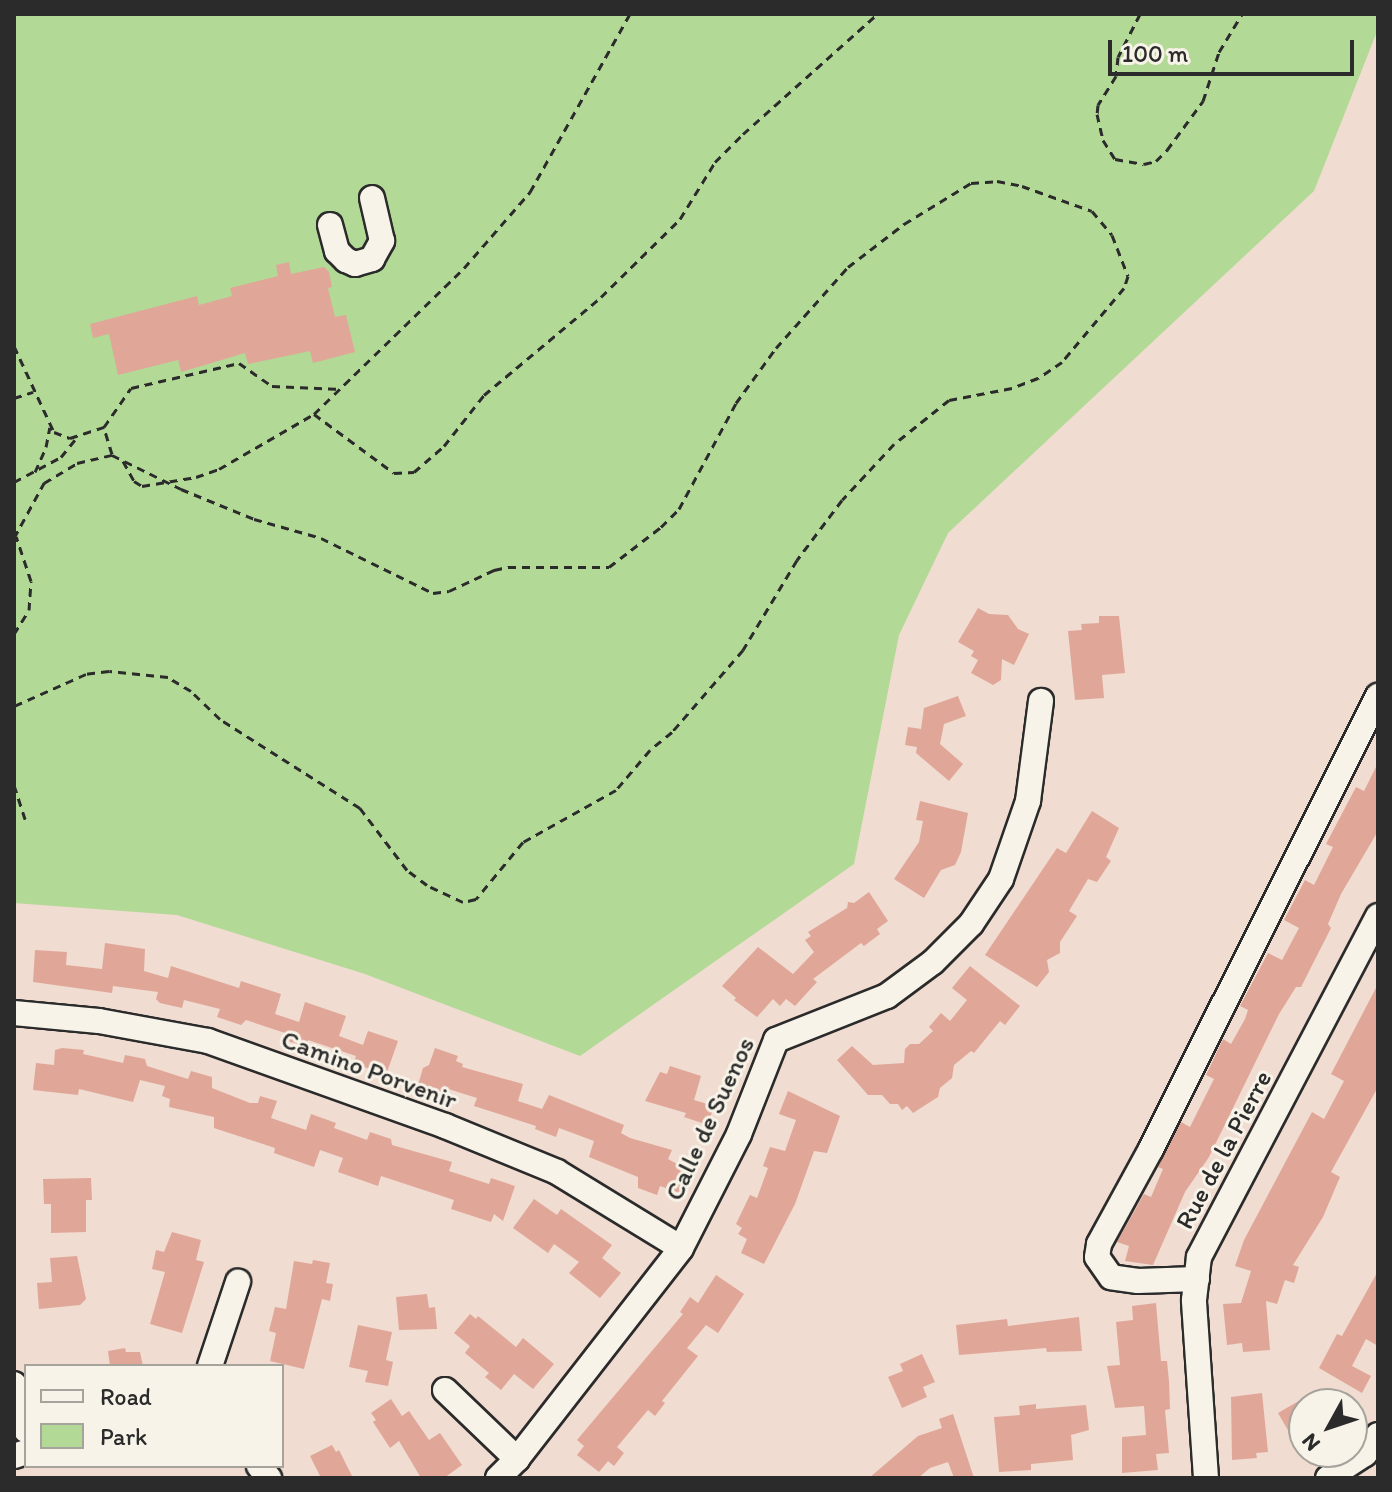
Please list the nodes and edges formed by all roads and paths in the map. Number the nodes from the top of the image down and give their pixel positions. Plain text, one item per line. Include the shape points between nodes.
1 (630, 14) edge
2 (877, 14) edge
3 (1140, 14) edge
4 (1242, 14) edge
5 (372, 198) dead end
6 (330, 225) dead end
7 (14, 346) edge
8 (341, 389) junction
9 (33, 392) junction
10 (14, 398) edge
11 (314, 414) junction
12 (50, 427) junction
13 (104, 427) junction
14 (77, 437) junction
15 (112, 455) junction
16 (123, 461) junction
17 (33, 475) junction
18 (167, 479) junction
19 (14, 482) edge
20 (15, 537) edge
21 (14, 634) edge
22 (1378, 696) edge
23 (1041, 701) dead end
24 (14, 706) edge
25 (14, 785) edge
26 (25, 819) dead end
27 (1378, 916) edge
28 (14, 1013) edge
29 (681, 1248) junction
30 (1197, 1279) junction
31 (238, 1282) dead end
32 (211, 1364) edge
33 (14, 1384) edge
34 (445, 1390) dead end
35 (24, 1422) edge
36 (1378, 1435) edge
37 (517, 1459) junction
38 (498, 1478) edge
39 (1206, 1478) edge
40 (1328, 1478) edge

1 - 8 path via 530,192 464,268
2 - 11 path via 743,134 715,162 680,219 593,305 484,395 444,446 414,472 394,473
3 - 4 path via 1097,114 1103,140 1115,159 1144,164 1167,150 1203,101 1219,52
5 - 6 street via 382,241 372,259 355,264 346,260 337,251
7 - 9 path
8 - 11 path
8 - 13 path via 272,386 239,363 131,388
9 - 10 path
9 - 12 path
11 - 18 path via 219,469
12 - 14 path
12 - 17 path
13 - 14 path
13 - 15 path
14 - 17 path via 61,457
15 - 16 path
15 - 20 path via 77,463 44,483
16 - 18 path
16 - 18 path via 142,486
17 - 19 path
18 - 24 path via 254,519 321,538 433,593 508,567 609,567 679,509 736,403 776,348 848,267 971,183 1022,186 1092,211 1112,235 1128,276 1124,288 1062,362 1012,388 949,400 894,444 842,500 797,560 743,650 672,732 616,790 523,842 476,899 463,902 427,885 407,870 360,808 220,719 168,677 86,674
20 - 21 path via 31,581 29,610
22 - 30 street via 1099,1244 1097,1257 1111,1277
23 - 29 street, Calle de Suenos via 1028,801 1001,879 962,934 887,996 776,1040 739,1134
25 - 26 path
27 - 30 street, Rue de la Pierre via 1199,1257
28 - 29 street, Camino Porvenir via 99,1021 208,1041 557,1172
29 - 37 street, Calle de Suenos
30 - 39 street, Rue de la Pierre
31 - 32 street
33 - 35 street
34 - 37 street
36 - 40 street via 1365,1454
37 - 38 street, Calle de Suenos

